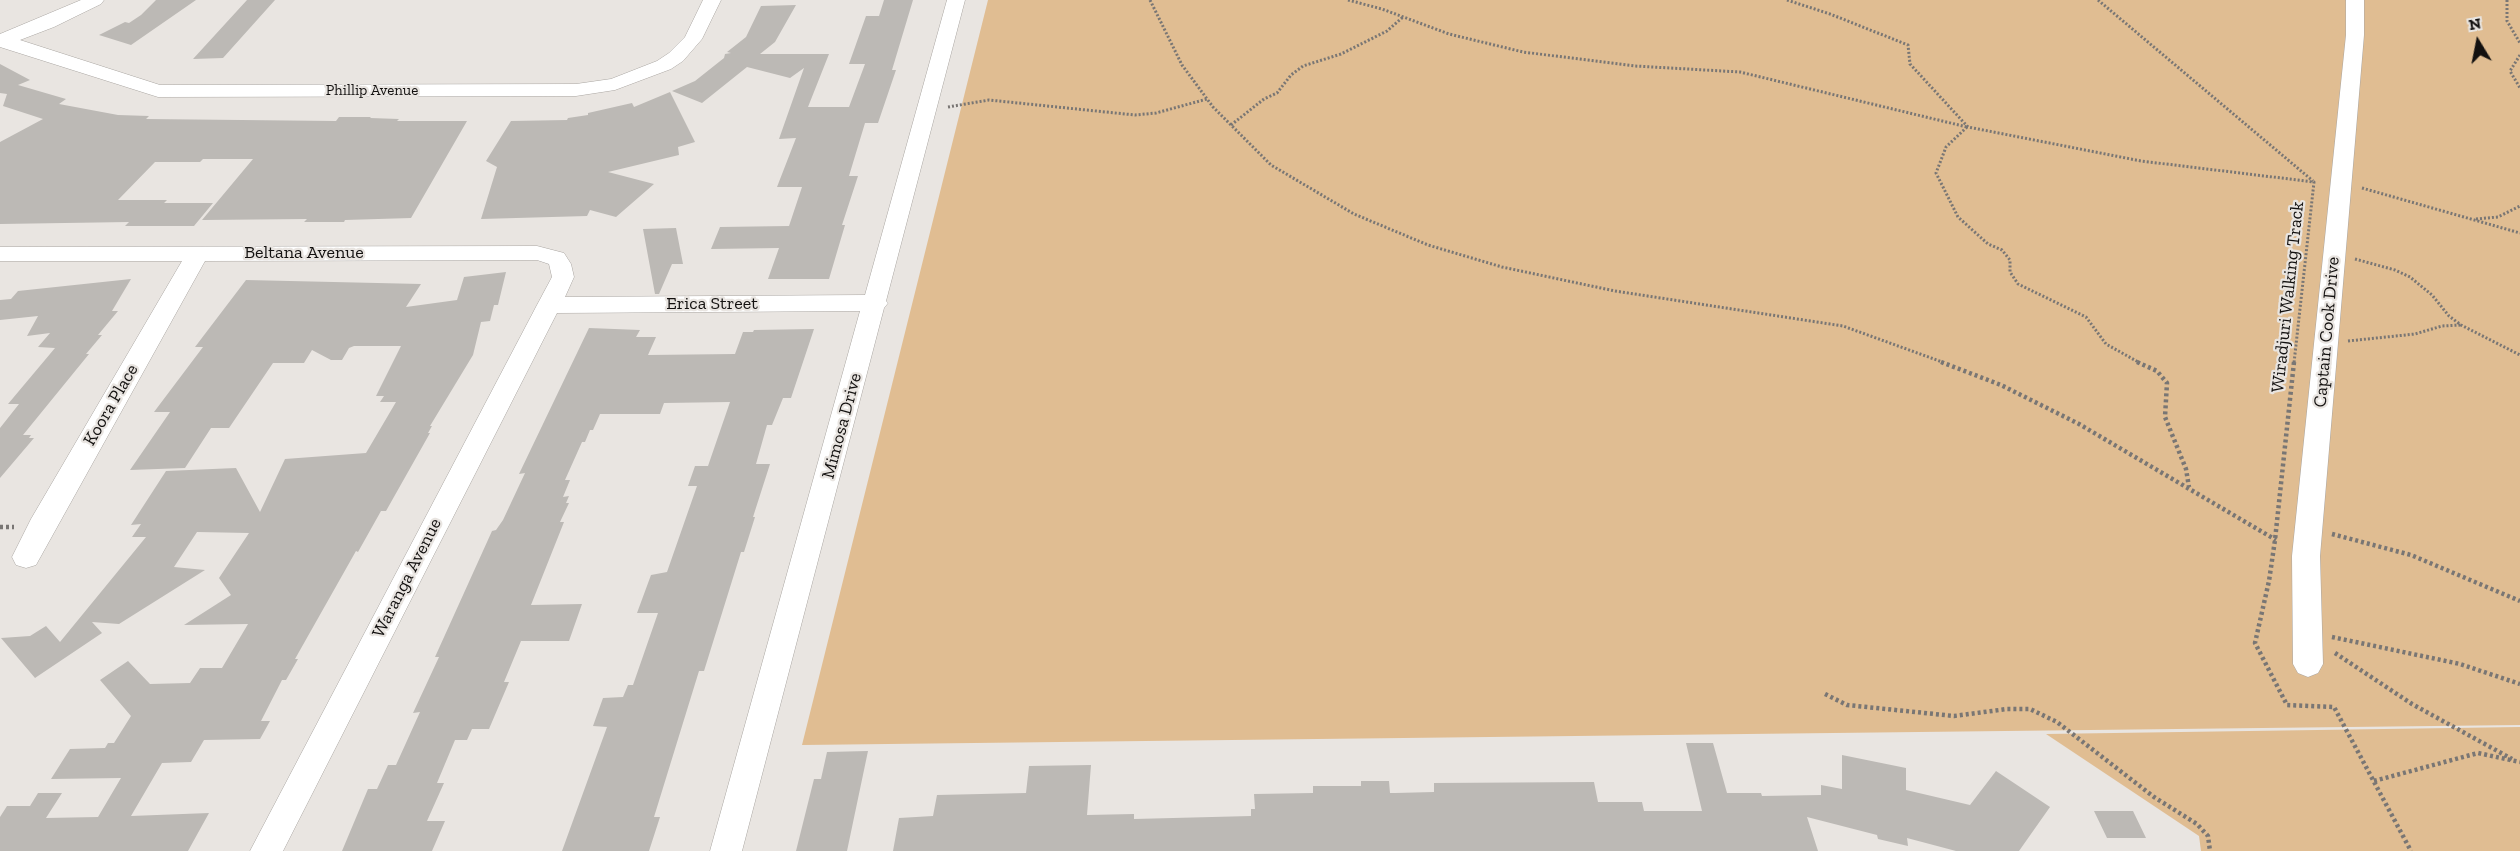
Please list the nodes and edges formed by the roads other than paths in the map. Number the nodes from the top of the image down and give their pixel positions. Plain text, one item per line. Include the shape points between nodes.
1 (95, 0) edge
2 (712, 0) edge
3 (956, 0) edge
4 (2355, 0) edge
5 (1, 40) edge
6 (198, 253) junction
7 (0, 254) edge
8 (876, 303) junction
9 (549, 305) junction
10 (26, 557) dead end
11 (2308, 664) dead end
12 (266, 851) edge
13 (726, 851) edge

1 - 5 street
2 - 5 street, Phillip Avenue via 693,39 676,57 633,78 576,90 158,91
3 - 8 street, Mimosa Drive
4 - 11 street, Captain Cook Drive via 2355,34 2308,527
6 - 7 street, Beltana Avenue
6 - 9 street, Beltana Avenue via 537,252 556,258 563,271
6 - 10 street, Koora Place
8 - 9 street, Erica Street
8 - 13 street, Mimosa Drive
9 - 12 street, Waranga Avenue

